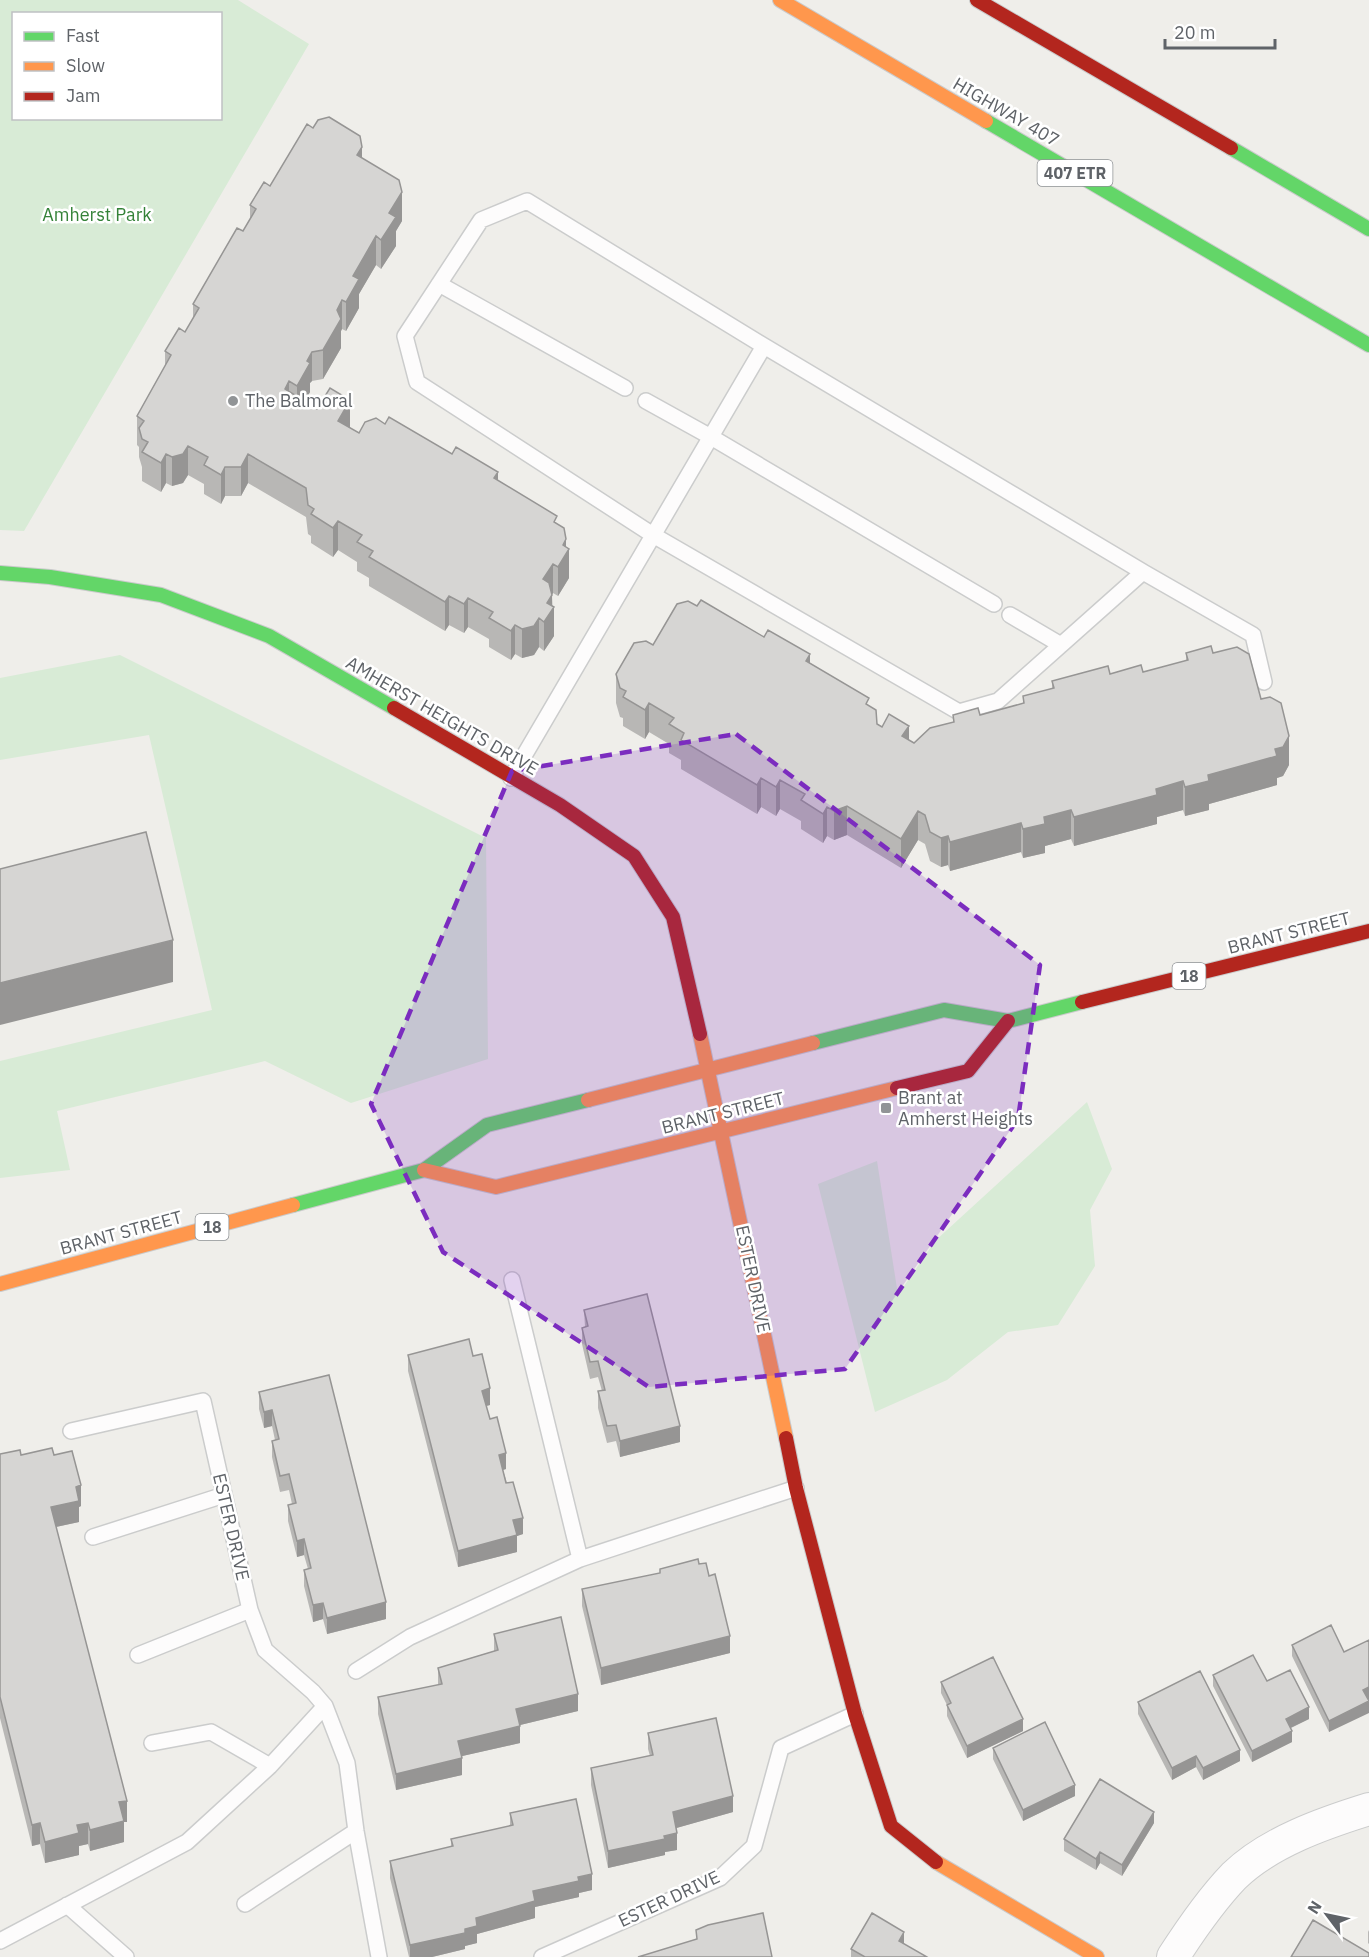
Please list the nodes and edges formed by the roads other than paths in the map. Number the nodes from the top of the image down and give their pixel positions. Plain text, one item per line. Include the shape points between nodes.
1 (780, 0) edge
2 (977, 0) edge
3 (1369, 229) edge
4 (439, 284) junction
5 (1369, 345) edge
6 (764, 346) junction
7 (625, 388) dead end
8 (646, 401) dead end
9 (711, 437) junction
10 (653, 535) junction
11 (1143, 572) junction
12 (0, 573) edge
13 (994, 604) dead end
14 (1010, 615) dead end
15 (1061, 645) junction
16 (1264, 682) dead end
17 (511, 778) junction
18 (1369, 931) edge
19 (1008, 1021) junction
20 (709, 1071) junction
21 (723, 1131) junction
22 (424, 1170) junction
23 (512, 1280) dead end
24 (0, 1284) edge
25 (71, 1431) dead end
26 (796, 1488) junction
27 (224, 1495) junction
28 (93, 1537) dead end
29 (580, 1559) junction
30 (250, 1610) junction
31 (138, 1655) dead end
32 (356, 1671) dead end
33 (325, 1706) junction
34 (855, 1714) junction
35 (152, 1743) dead end
36 (270, 1766) junction
37 (1369, 1809) edge
38 (356, 1831) junction
39 (245, 1904) dead end
40 (67, 1905) junction
41 (1, 1935) edge
42 (126, 1957) edge
43 (379, 1957) edge
44 (542, 1957) edge
45 (1097, 1957) edge
46 (1173, 1957) edge

1 - 5 main road, HIGHWAY 407 / 407 ETR
2 - 3 main road
4 - 6 lane via 481,220 527,201
4 - 7 lane
4 - 10 lane via 405,336 417,382
6 - 9 lane
6 - 11 lane
8 - 9 lane
9 - 10 lane
9 - 13 lane
10 - 15 lane via 959,712 998,701
10 - 17 lane
11 - 15 lane
11 - 16 lane via 1253,634
12 - 17 main road, AMHERST HEIGHTS DRIVE via 161,595 269,636
14 - 15 lane
17 - 20 main road, AMHERST HEIGHTS DRIVE via 560,805 634,856 673,918
18 - 19 main road, BRANT STREET / 18
19 - 20 main road, BRANT STREET / 18 via 944,1010
19 - 21 main road, BRANT STREET / 18 via 968,1071
20 - 21 main road, ESTER DRIVE
20 - 22 main road, BRANT STREET / 18 via 487,1125
21 - 22 main road, BRANT STREET / 18 via 496,1187
21 - 26 main road, ESTER DRIVE
22 - 24 main road, BRANT STREET / 18
23 - 29 lane
25 - 27 lane, ESTER DRIVE via 203,1401
26 - 29 lane
26 - 34 main road, ESTER DRIVE
27 - 28 lane
27 - 30 lane, ESTER DRIVE
29 - 32 lane via 410,1637
30 - 31 lane
30 - 33 lane, ESTER DRIVE via 265,1650
33 - 36 lane
33 - 38 lane via 347,1763
34 - 44 lane, ESTER DRIVE via 781,1748 754,1846 720,1878
34 - 45 main road, ESTER DRIVE via 891,1826 935,1862
35 - 36 lane via 211,1732
36 - 40 lane via 188,1842
37 - 46 street via 1286,1840 1235,1875
38 - 39 lane
38 - 43 lane
40 - 41 lane
40 - 42 lane

